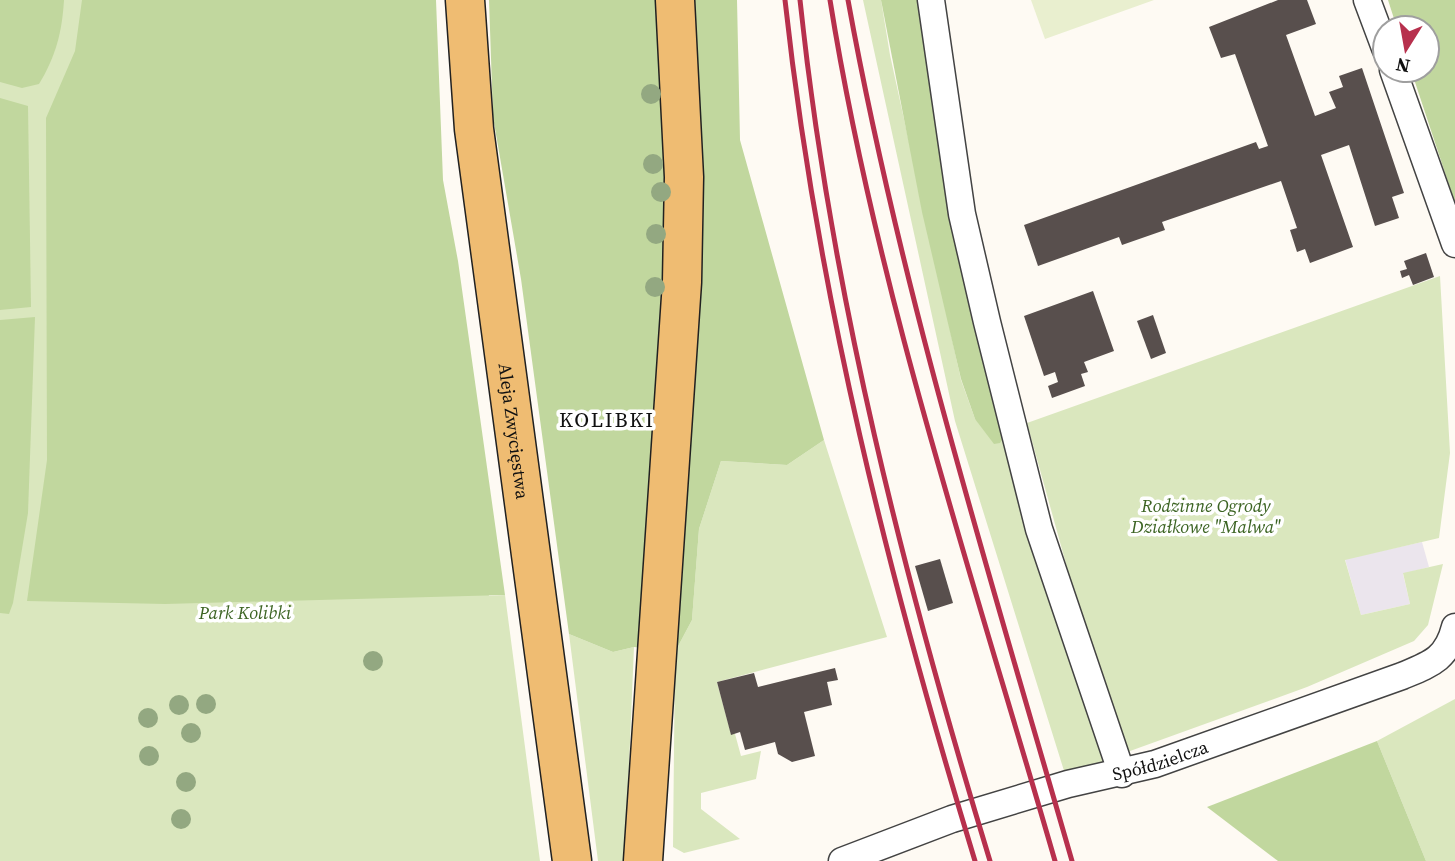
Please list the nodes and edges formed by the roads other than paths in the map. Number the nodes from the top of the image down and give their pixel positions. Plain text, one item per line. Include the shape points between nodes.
1 (465, 0) edge
2 (675, 0) edge
3 (931, 0) edge
4 (1398, 84) edge
5 (1455, 244) edge
6 (1455, 627) edge
7 (1122, 774) junction
8 (572, 861) edge
9 (643, 861) edge
10 (842, 861) edge

1 - 8 main road, Aleja Zwycięstwa via 474,129
2 - 9 main road via 684,177 682,282
3 - 7 street via 962,214 987,322 1039,529
4 - 5 street
6 - 7 street, Spółdzielcza via 1450,647 1432,663
7 - 10 street, Spółdzielcza via 1068,784 952,819

